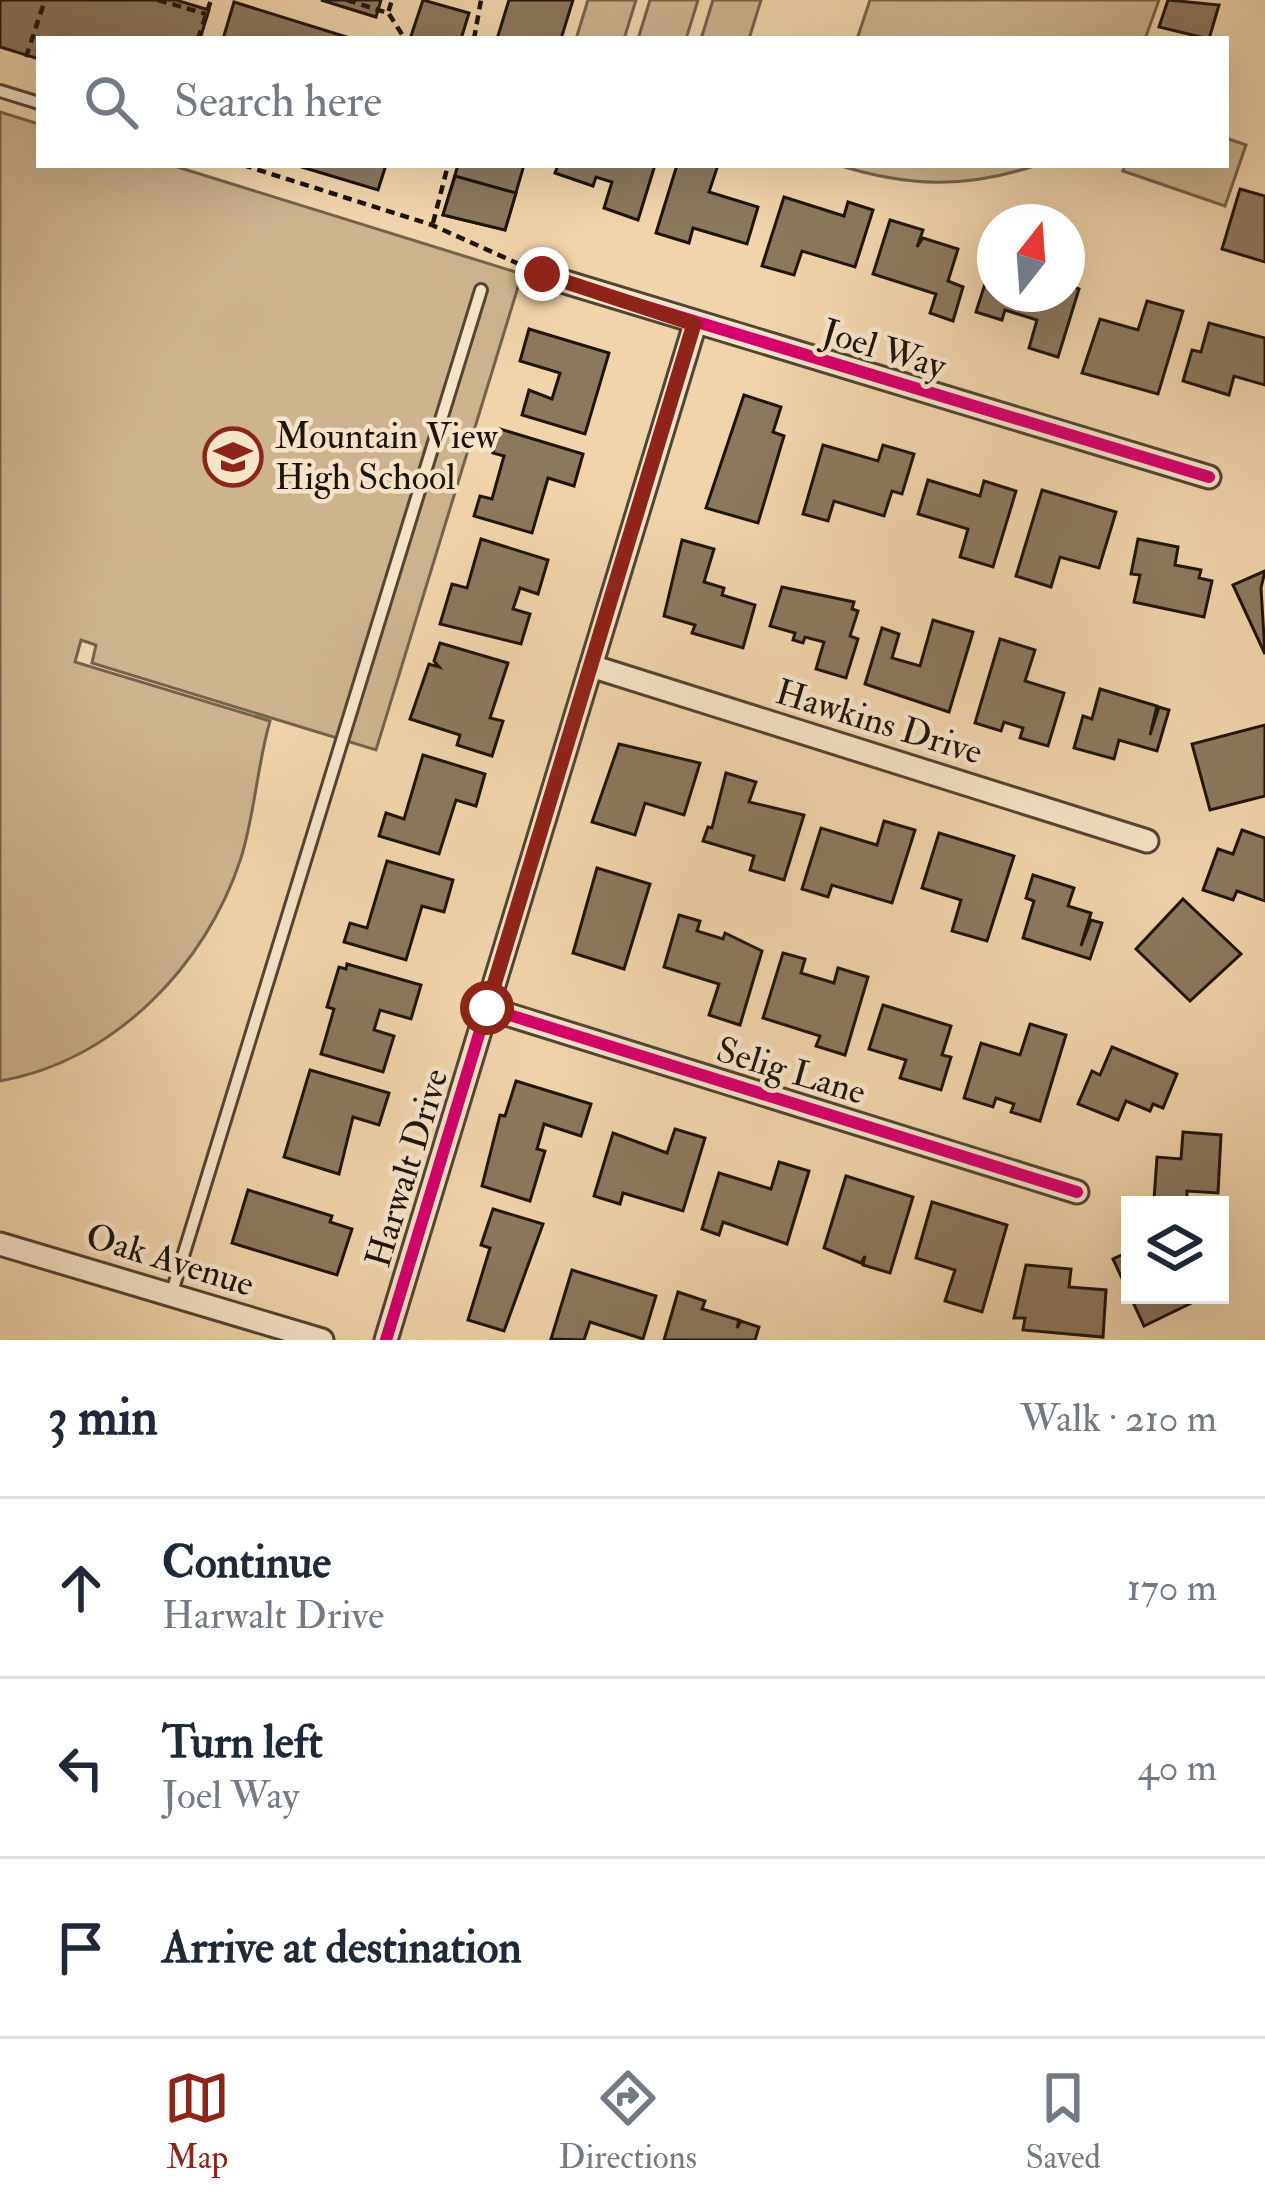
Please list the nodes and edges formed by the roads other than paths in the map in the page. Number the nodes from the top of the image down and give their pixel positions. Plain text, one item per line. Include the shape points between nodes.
1 (0, 91) edge
2 (36, 102) edge
3 (542, 274) road end
4 (482, 290) dead end
5 (694, 324) junction
6 (1209, 477) dead end
7 (591, 666) junction
8 (1148, 841) dead end
9 (487, 1008) junction
10 (1077, 1192) dead end
11 (0, 1244) edge
12 (171, 1295) junction
13 (322, 1340) edge
14 (386, 1340) edge

1 - 2 lane
3 - 5 street, Joel Way
4 - 12 lane
5 - 6 street, Joel Way
5 - 7 street, Harwalt Drive
7 - 8 street, Hawkins Drive
7 - 9 street, Harwalt Drive
9 - 10 street, Selig Lane
9 - 14 street, Harwalt Drive
11 - 12 street, Oak Avenue
12 - 13 street, Oak Avenue

